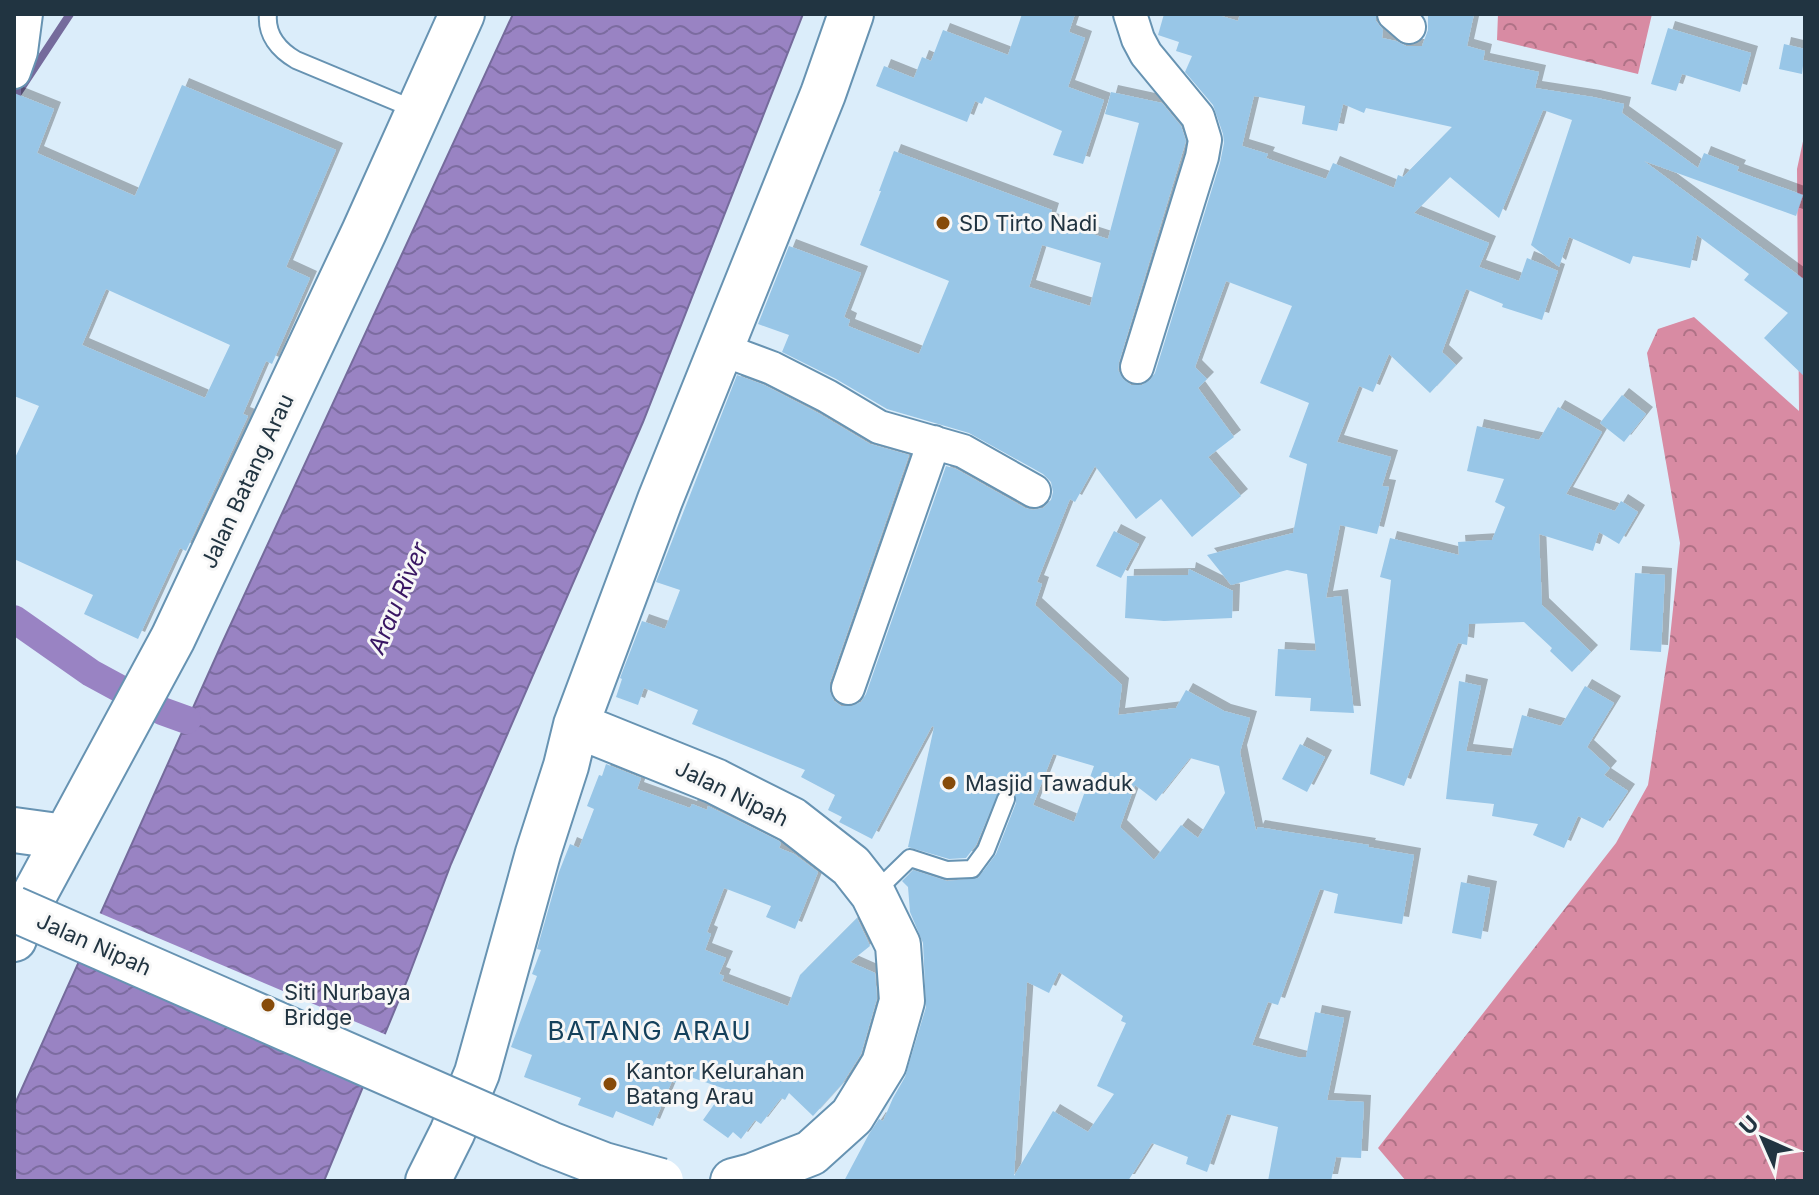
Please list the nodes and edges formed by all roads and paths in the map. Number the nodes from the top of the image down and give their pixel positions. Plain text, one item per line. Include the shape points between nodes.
1 (26, 14) edge
2 (268, 14) edge
3 (462, 14) edge
4 (851, 14) edge
5 (1130, 14) edge
6 (14, 72) edge
7 (417, 110) junction
8 (721, 349) junction
9 (1137, 367) dead end
10 (934, 442) junction
11 (1034, 491) dead end
12 (848, 688) dead end
13 (576, 725) junction
14 (1006, 799) dead end
15 (14, 830) edge
16 (65, 837) junction
17 (873, 894) junction
18 (14, 909) edge
19 (14, 939) edge
20 (428, 1181) edge
21 (661, 1181) edge
22 (733, 1181) edge

1 - 6 street
2 - 7 lane via 282,52
3 - 7 street, Jalan Batang Arau
4 - 8 street
5 - 9 street via 1146,54 1198,117 1205,140
7 - 16 street, Jalan Batang Arau via 173,638
8 - 10 street via 772,368 879,427
8 - 13 street
10 - 11 street via 963,451
10 - 12 street
13 - 17 street, Jalan Nipah via 715,781 792,820 851,866
13 - 20 street via 477,1073
14 - 17 lane via 986,850 972,869 947,870 910,858
15 - 16 street
16 - 19 street, Jalan Batang Arau
17 - 22 street, Jalan Nipah via 898,945 902,1001 884,1064 852,1116 811,1153
18 - 21 street, Jalan Nipah, bridge via 550,1144

